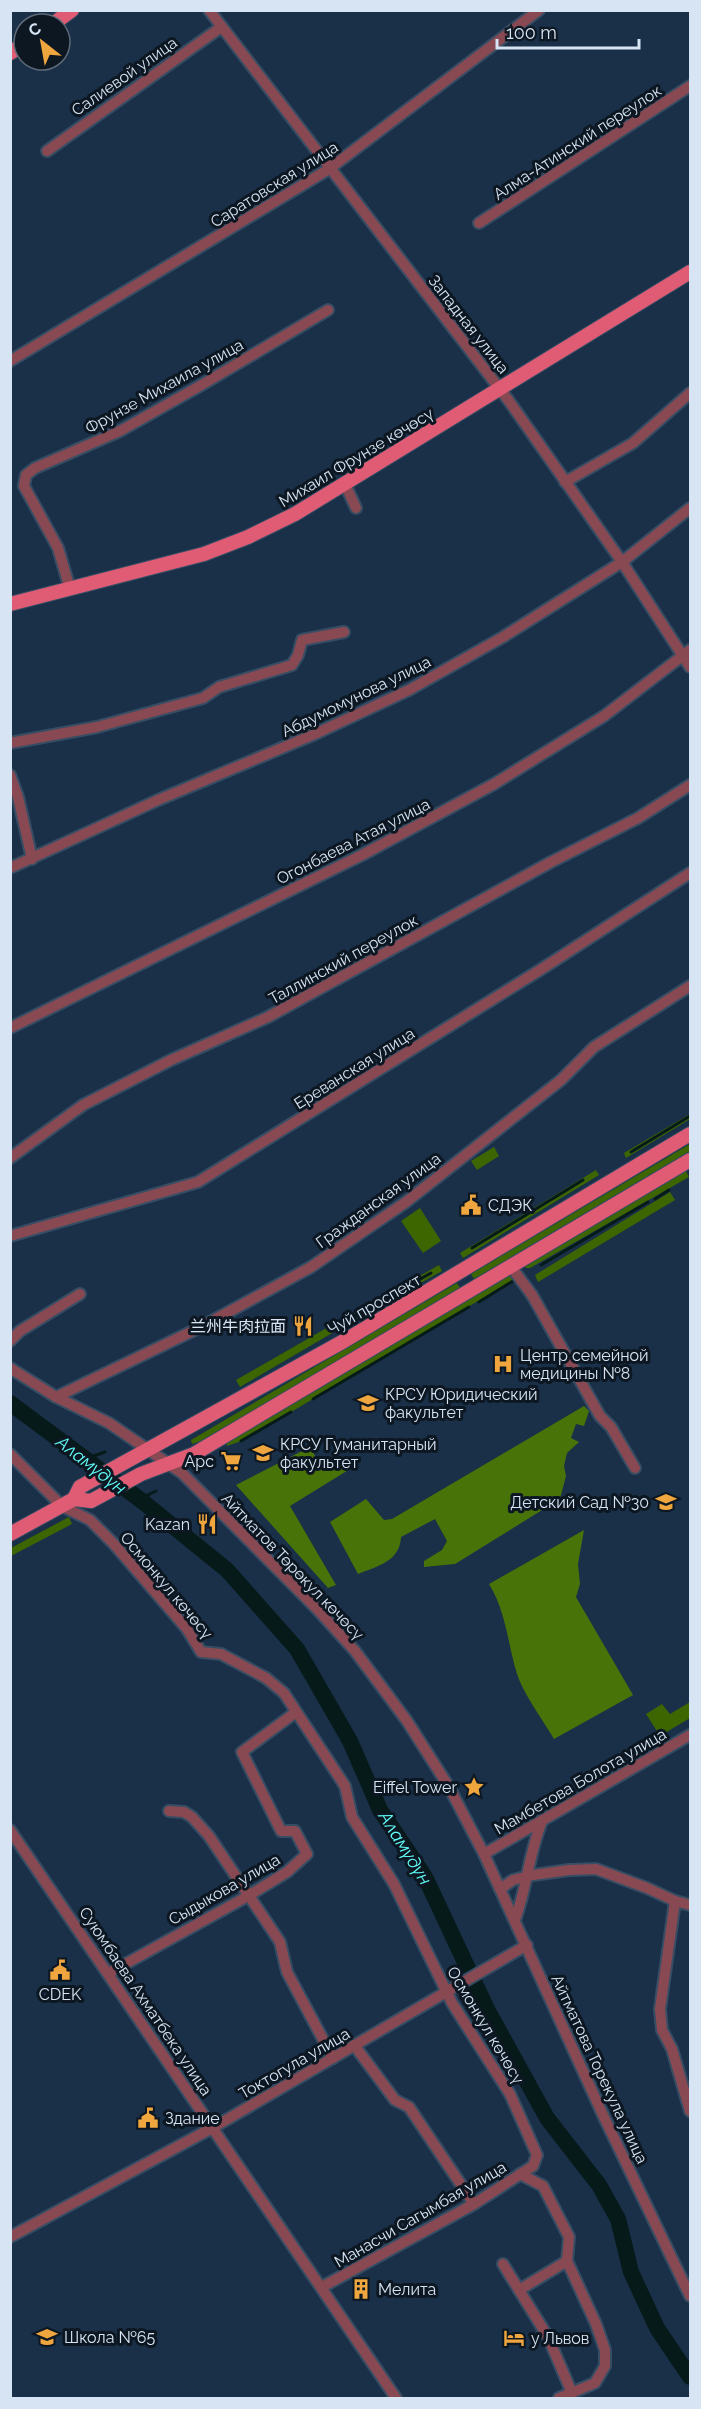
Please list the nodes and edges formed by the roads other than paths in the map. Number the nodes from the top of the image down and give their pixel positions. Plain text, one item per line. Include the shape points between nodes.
1 (209, 10) edge
2 (539, 10) edge
3 (220, 28) junction
4 (690, 86) edge
5 (47, 151) dead end
6 (329, 169) junction
7 (479, 223) dead end
8 (690, 272) edge
9 (328, 310) dead end
10 (10, 361) edge
11 (500, 389) junction
12 (690, 393) edge
13 (565, 482) junction
14 (345, 484) junction
15 (356, 508) dead end
16 (690, 508) edge
17 (622, 562) junction
18 (70, 589) junction
19 (10, 604) edge
20 (344, 632) dead end
21 (688, 653) edge
22 (690, 666) edge
23 (10, 743) edge
24 (10, 775) edge
25 (690, 785) edge
26 (32, 859) junction
27 (10, 868) edge
28 (690, 873) edge
29 (690, 986) edge
30 (10, 1028) edge
31 (690, 1134) edge
32 (10, 1158) edge
33 (690, 1160) edge
34 (10, 1236) edge
35 (512, 1268) junction
36 (80, 1294) dead end
37 (10, 1341) edge
38 (10, 1368) edge
39 (56, 1397) junction
40 (148, 1450) junction
41 (10, 1455) edge
42 (166, 1463) junction
43 (635, 1468) dead end
44 (72, 1497) junction
45 (10, 1534) edge
46 (296, 1712) junction
47 (690, 1735) edge
48 (169, 1811) dead end
49 (542, 1821) junction
50 (10, 1830) edge
51 (484, 1854) junction
52 (525, 1877) junction
53 (500, 1889) junction
54 (248, 1896) junction
55 (675, 1901) junction
56 (690, 1905) edge
57 (515, 1920) junction
58 (527, 1945) junction
59 (109, 1973) junction
60 (448, 1991) junction
61 (354, 2045) junction
62 (333, 2058) junction
63 (688, 2098) edge
64 (690, 2111) edge
65 (214, 2127) junction
66 (533, 2166) joint
67 (520, 2174) junction
68 (474, 2204) junction
69 (10, 2237) edge
70 (567, 2260) junction
71 (503, 2264) dead end
72 (322, 2287) junction
73 (519, 2290) junction
74 (690, 2296) edge
75 (572, 2393) junction
76 (396, 2398) edge
77 (559, 2398) edge

1 - 3 street, Западная улица
2 - 6 street, Саратовская улица
3 - 5 street, Салиевой улица
3 - 6 street, Западная улица
4 - 7 street, Алма-Атинский переулок
6 - 10 street, Саратовская улица
6 - 11 street, Западная улица
8 - 11 main road, Михаил Фрунзе көчөсү
9 - 18 street, Фрунзе Михаила улица via 120,431 26,475 24,486 58,548
11 - 13 street, Западная улица
11 - 14 main road, Михаил Фрунзе көчөсү
12 - 13 street via 633,443
13 - 17 street, Западная улица
14 - 15 street
14 - 18 main road, Михаил Фрунзе көчөсү via 295,514 204,554
16 - 17 street, Абдумомунова улица
17 - 21 street, Западная улица
17 - 26 street, Абдумомунова улица via 409,690
18 - 19 main road, Михаил Фрунзе көчөсү
20 - 23 street via 302,640 292,665 219,687 203,698 97,727
21 - 22 street, Западная улица
21 - 30 street, Огонбаева Атая улица via 604,716 494,784 362,855
24 - 26 street
25 - 32 street, Таллинский переулок via 638,819 551,862 268,1017 83,1105
26 - 27 street, Абдумомунова улица
28 - 34 street, Ереванская улица via 198,1182
29 - 39 street, Гражданская улица via 594,1047 561,1080 431,1182 311,1267 201,1327
31 - 40 main road, Чуй проспект via 354,1335
33 - 35 main road
35 - 42 main road via 194,1454
35 - 43 street
36 - 37 street via 21,1330
38 - 39 street, Айтматов Төрөкул көчөсү
39 - 40 street, Айтматов Төрөкул көчөсү via 109,1423
40 - 42 street, Айтматов Төрөкул көчөсү
40 - 44 main road, Чуй проспект
41 - 44 street, Осмонкул көчөсү
42 - 44 main road via 91,1501
42 - 51 street, Айтматов Төрөкул көчөсү via 182,1473 355,1651 444,1778
44 - 45 main road, Чуй проспект
44 - 46 street, Осмонкул көчөсү via 187,1629 201,1652 221,1654 266,1678 284,1692
46 - 54 street, Сыдыкова улица via 242,1752 281,1831 295,1831 307,1854 287,1872
46 - 60 street, Осмонкул көчөсү via 345,1786 352,1817 394,1884
47 - 49 street, Мамбетова Болота улица
48 - 54 street via 192,1817
49 - 51 street, Мамбетова Болота улица
49 - 52 street
50 - 59 street, Суюмбаева Ахматбека улица
51 - 53 street, Айтматова Торекула улица
52 - 53 street
52 - 55 street via 596,1869
52 - 57 street
53 - 57 street, Айтматова Торекула улица
54 - 59 street, Сыдыкова улица
54 - 62 street via 280,1942 287,1972
55 - 56 street
55 - 63 street via 660,2009 662,2030
57 - 58 street, Айтматова Торекула улица
58 - 60 street, Токтогула улица
58 - 74 street, Айтматова Торекула улица
59 - 65 street, Суюмбаева Ахматбека улица
60 - 61 street, Токтогула улица
60 - 66 street, Осмонкул көчөсү via 510,2094 537,2155
61 - 62 street, Токтогула улица
61 - 68 street via 395,2100 409,2107
62 - 65 street, Токтогула улица
63 - 64 street
65 - 69 street, Токтогула улица
65 - 72 street, Суюмбаева Ахматбека улица
66 - 67 street, Манасчи Сагымбая улица
67 - 68 street, Манасчи Сагымбая улица
67 - 70 street via 543,2186 569,2237
68 - 72 street, Манасчи Сагымбая улица
70 - 73 street
70 - 75 street via 596,2324 605,2366 595,2383
71 - 73 street
72 - 76 street, Суюмбаева Ахматбека улица
73 - 75 street via 548,2337
75 - 77 street

